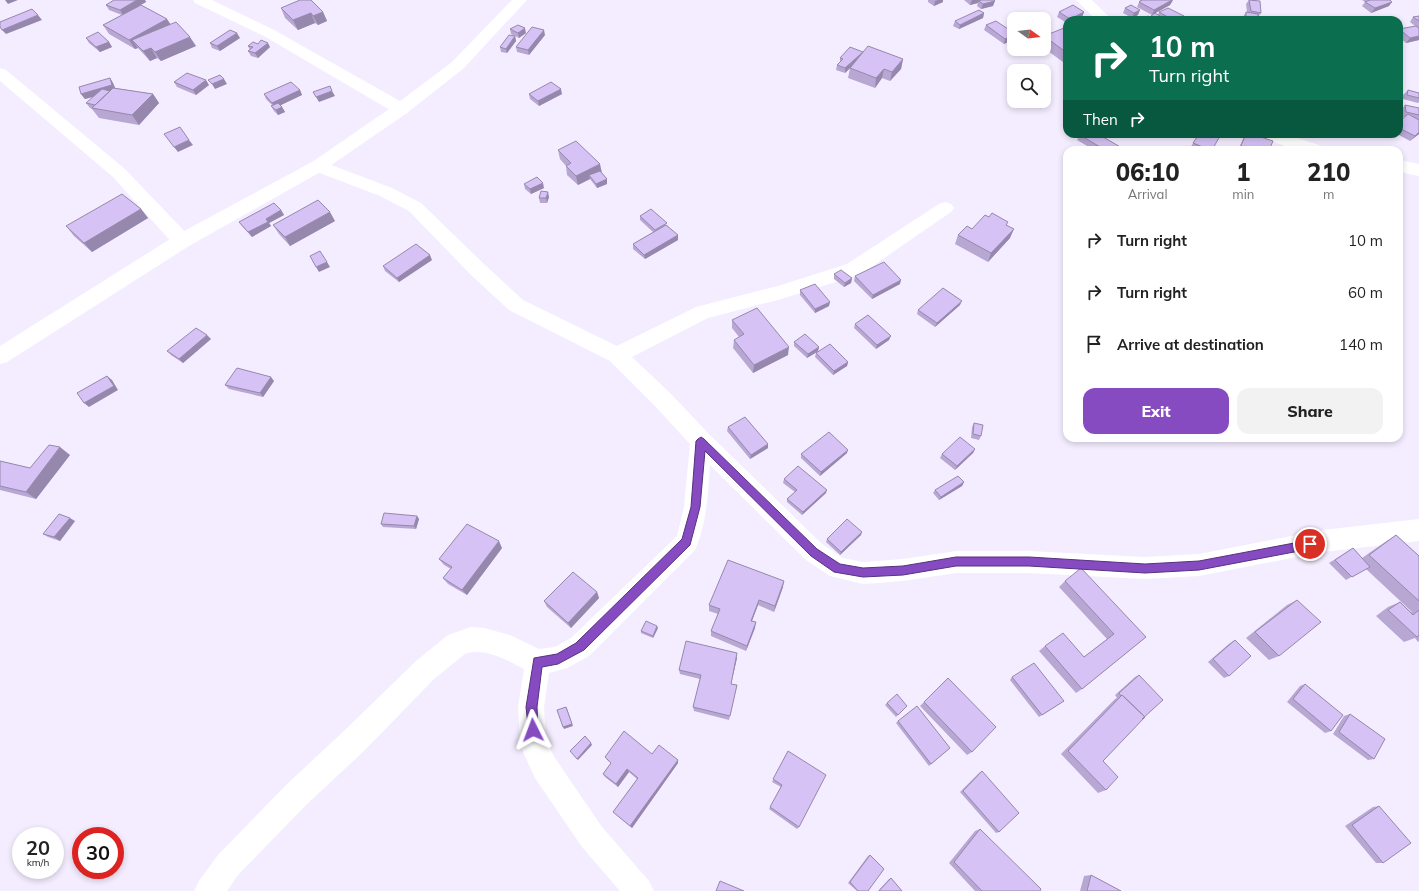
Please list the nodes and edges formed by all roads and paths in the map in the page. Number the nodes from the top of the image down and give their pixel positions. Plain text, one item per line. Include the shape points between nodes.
1 (200, 0) edge
2 (520, 0) edge
3 (1083, 0) edge
4 (1101, 16) edge
5 (0, 73) edge
6 (401, 109) junction
7 (1279, 138) edge
8 (1302, 146) edge
9 (318, 166) junction
10 (1403, 167) edge
11 (1419, 170) edge
12 (945, 208) dead end
13 (182, 241) junction
14 (617, 355) junction
15 (0, 356) edge
16 (701, 441) junction
17 (1419, 530) edge
18 (538, 662) junction
19 (209, 891) edge
20 (639, 891) edge

1 - 6 street via 269,34
2 - 6 street via 458,65
3 - 4 street
5 - 13 street via 119,173
6 - 9 street
7 - 8 street
9 - 13 street
9 - 14 street via 386,192 415,207 516,305
10 - 11 street
12 - 14 street via 854,269 778,293 703,312
13 - 15 street
14 - 16 street
16 - 17 street via 814,552 838,568 863,572 903,570 956,562 1029,562 1145,568 1199,565 1323,542
16 - 18 street via 696,507 687,542 580,647 558,659
18 - 19 street via 510,648 484,640 471,639 457,644 425,670 356,740 296,795 228,865
18 - 20 street via 531,707 533,742 545,768 592,837

